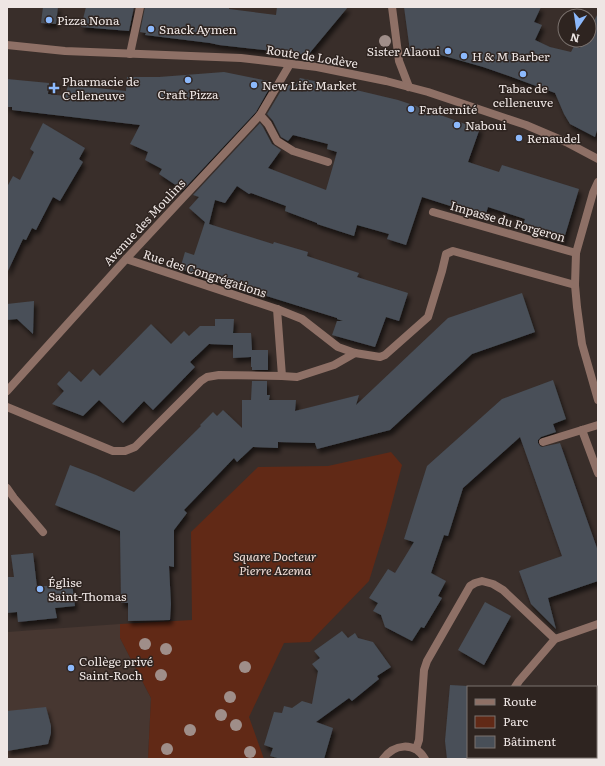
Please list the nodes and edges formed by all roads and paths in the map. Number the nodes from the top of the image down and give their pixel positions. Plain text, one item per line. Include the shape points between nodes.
1 (140, 7) edge
2 (392, 7) edge
3 (7, 45) edge
4 (130, 54) junction
5 (290, 64) junction
6 (409, 87) junction
7 (260, 115) junction
8 (598, 159) edge
9 (328, 162) dead end
10 (598, 182) edge
11 (433, 212) dead end
12 (576, 253) junction
13 (126, 259) junction
14 (575, 286) junction
15 (277, 309) junction
16 (355, 353) junction
17 (282, 376) junction
18 (7, 391) edge
19 (598, 400) edge
20 (7, 406) edge
21 (598, 425) edge
22 (582, 430) junction
23 (544, 442) dead end
24 (598, 473) edge
25 (7, 488) edge
26 (43, 532) dead end
27 (598, 624) edge
28 (555, 639) junction
29 (516, 686) edge
30 (416, 750) junction
31 (383, 759) edge
32 (425, 759) edge

1 - 4 street
2 - 6 street via 399,61
3 - 4 street, Route de Lodève
4 - 5 street, Route de Lodève via 241,58
5 - 6 street, Route de Lodève via 363,76
5 - 7 street, Avenue des Moulins
6 - 8 street, Route de Lodève via 526,125
7 - 9 street via 277,141 293,151
7 - 13 street, Avenue des Moulins
10 - 12 street
11 - 12 street, Impasse du Forgeron
12 - 14 street
13 - 15 street, Rue des Congrégations
13 - 18 street, Avenue des Moulins
14 - 16 street, Rue des Congrégations via 453,251 446,254 428,317 385,355 380,357
14 - 19 street via 582,344
15 - 16 street, Rue des Congrégations via 302,319 338,347
15 - 17 street, Rue des Congrégations
16 - 17 street via 334,365 297,377
17 - 20 street via 208,377 135,447 125,451 113,451
21 - 22 street
22 - 23 street
22 - 24 street
25 - 26 street
27 - 28 street
28 - 29 street
28 - 30 street via 503,590 482,581 470,586 424,670
30 - 31 street via 401,746 387,753
30 - 32 street

